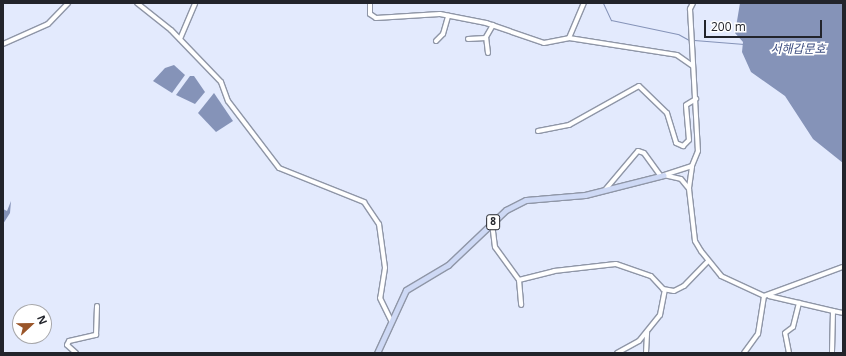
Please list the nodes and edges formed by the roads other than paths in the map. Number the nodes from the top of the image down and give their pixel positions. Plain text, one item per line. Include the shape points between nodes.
1 (68, 3) edge
2 (138, 3) edge
3 (196, 3) edge
4 (370, 3) edge
5 (584, 3) edge
6 (693, 3) edge
7 (448, 16) junction
8 (493, 25) junction
9 (486, 38) junction
10 (569, 38) junction
11 (180, 39) junction
12 (468, 39) dead end
13 (436, 42) dead end
14 (3, 44) edge
15 (488, 53) dead end
16 (693, 66) junction
17 (696, 99) junction
18 (538, 131) dead end
19 (692, 166) junction
20 (663, 175) junction
21 (689, 188) junction
22 (605, 190) junction
23 (492, 223) junction
24 (708, 260) junction
25 (843, 267) edge
26 (519, 280) junction
27 (665, 290) junction
28 (764, 296) junction
29 (769, 296) junction
30 (799, 303) junction
31 (520, 305) dead end
32 (97, 306) dead end
33 (833, 311) junction
34 (843, 313) edge
35 (391, 321) junction
36 (647, 332) junction
37 (76, 353) edge
38 (376, 353) edge
39 (617, 353) edge
40 (646, 353) edge
41 (744, 353) edge
42 (789, 353) edge
43 (832, 353) edge

1 - 14 street via 48,24
2 - 11 street
3 - 11 street
4 - 7 street via 370,14 376,18
5 - 10 street
6 - 16 street via 690,9
7 - 8 street
7 - 13 street via 443,34
8 - 9 street
8 - 10 street via 544,43
9 - 12 street
9 - 15 street
10 - 16 street via 670,54
11 - 35 street via 221,82 228,102 279,168 364,202 379,224 385,268 380,298
16 - 17 street
17 - 18 street via 686,104 689,140 683,146 676,143 667,113 639,86 569,125
17 - 19 street via 699,136
19 - 20 street
19 - 21 street
20 - 21 street via 681,179
20 - 22 main road, 8
20 - 22 street via 644,153 638,151
21 - 24 street via 695,241
22 - 23 main road, 8 via 526,200 506,210
23 - 26 street via 494,247
23 - 35 main road, 8 via 448,265 406,290
24 - 27 street via 684,286
24 - 28 street via 733,284
25 - 29 street
26 - 27 street via 554,271 616,264 651,276
26 - 31 street
27 - 36 street via 660,315
28 - 29 street
28 - 41 street via 758,334
29 - 30 street
30 - 33 street
30 - 42 street via 793,327 785,333
32 - 37 street via 96,335 69,341 67,345
33 - 34 street
33 - 43 street
35 - 38 main road, 8
36 - 39 street via 635,344
36 - 40 street

